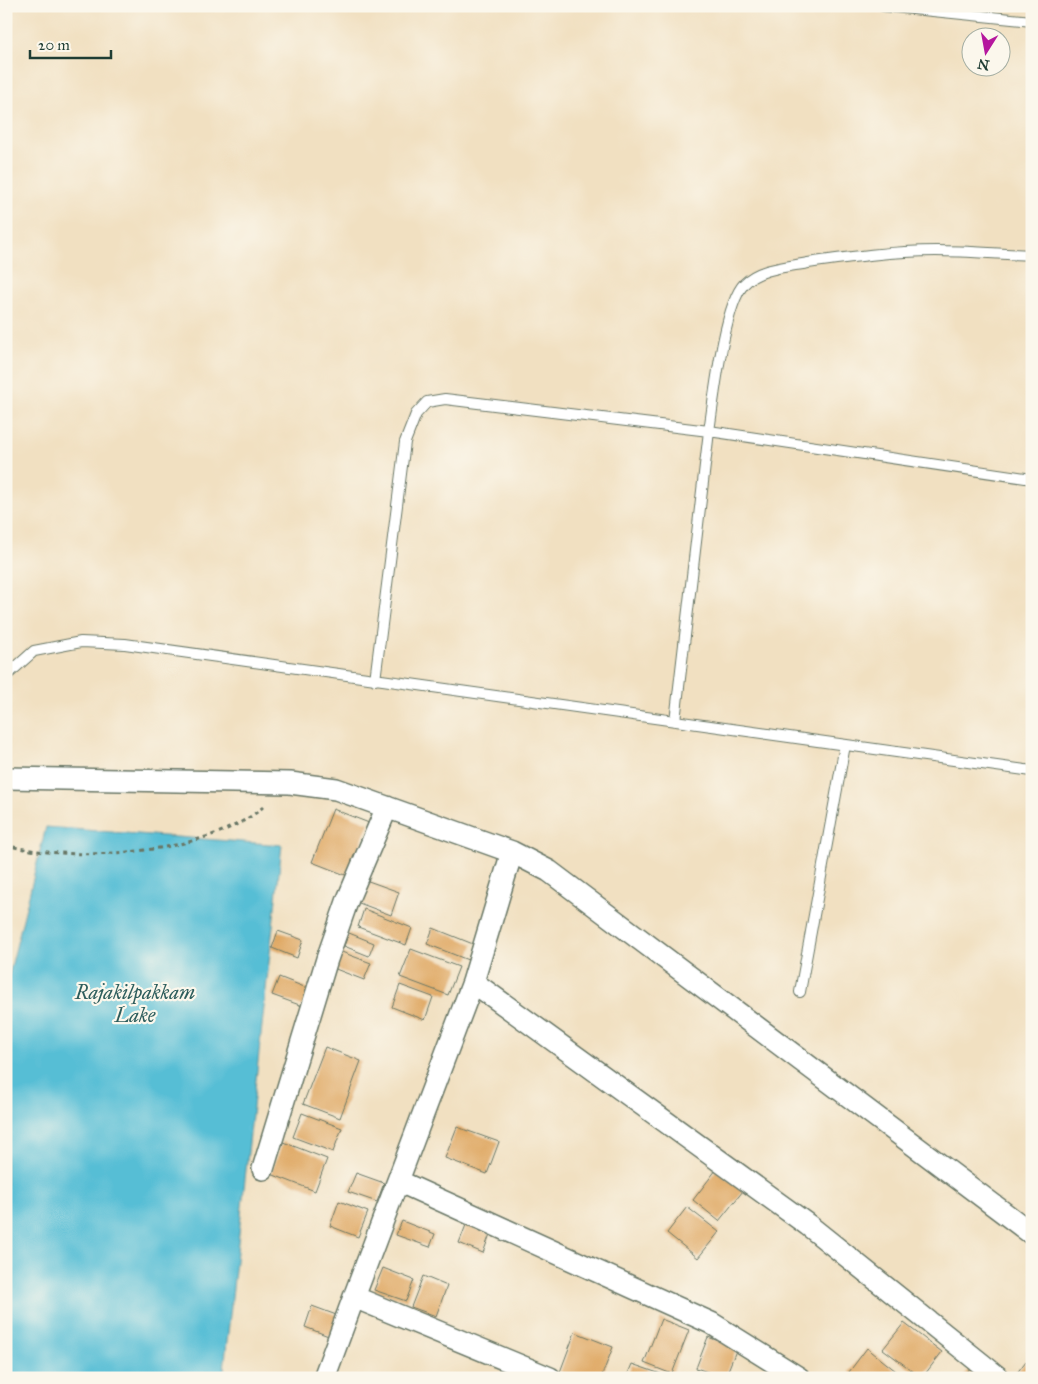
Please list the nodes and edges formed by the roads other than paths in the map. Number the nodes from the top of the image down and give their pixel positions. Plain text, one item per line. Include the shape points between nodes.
1 (883, 6) edge
2 (1032, 21) edge
3 (1032, 255) edge
4 (709, 431) junction
5 (1032, 479) edge
6 (6, 676) edge
7 (375, 680) junction
8 (675, 721) junction
9 (845, 745) junction
10 (1032, 770) edge
11 (6, 778) edge
12 (387, 807) junction
13 (512, 852) junction
14 (474, 982) junction
15 (800, 992) dead end
16 (263, 1168) dead end
17 (398, 1182) junction
18 (1032, 1234) edge
19 (354, 1297) junction
20 (324, 1378) edge
21 (550, 1378) edge
22 (799, 1378) edge
23 (998, 1378) edge

1 - 2 lane
3 - 4 lane via 936,251 860,255 774,269 752,277 734,298 728,318
4 - 5 lane
4 - 7 lane via 445,399 427,402 416,414 406,442
4 - 8 lane
6 - 7 lane via 34,651 80,642 125,644
7 - 8 lane
8 - 9 lane
9 - 10 lane
9 - 15 lane
11 - 12 street via 290,783 336,789
12 - 13 street
12 - 16 street via 327,958
13 - 14 street
13 - 18 street via 549,871
14 - 17 street
14 - 23 street via 808,1225
17 - 19 street
17 - 22 street via 711,1323
19 - 20 street
19 - 21 street

